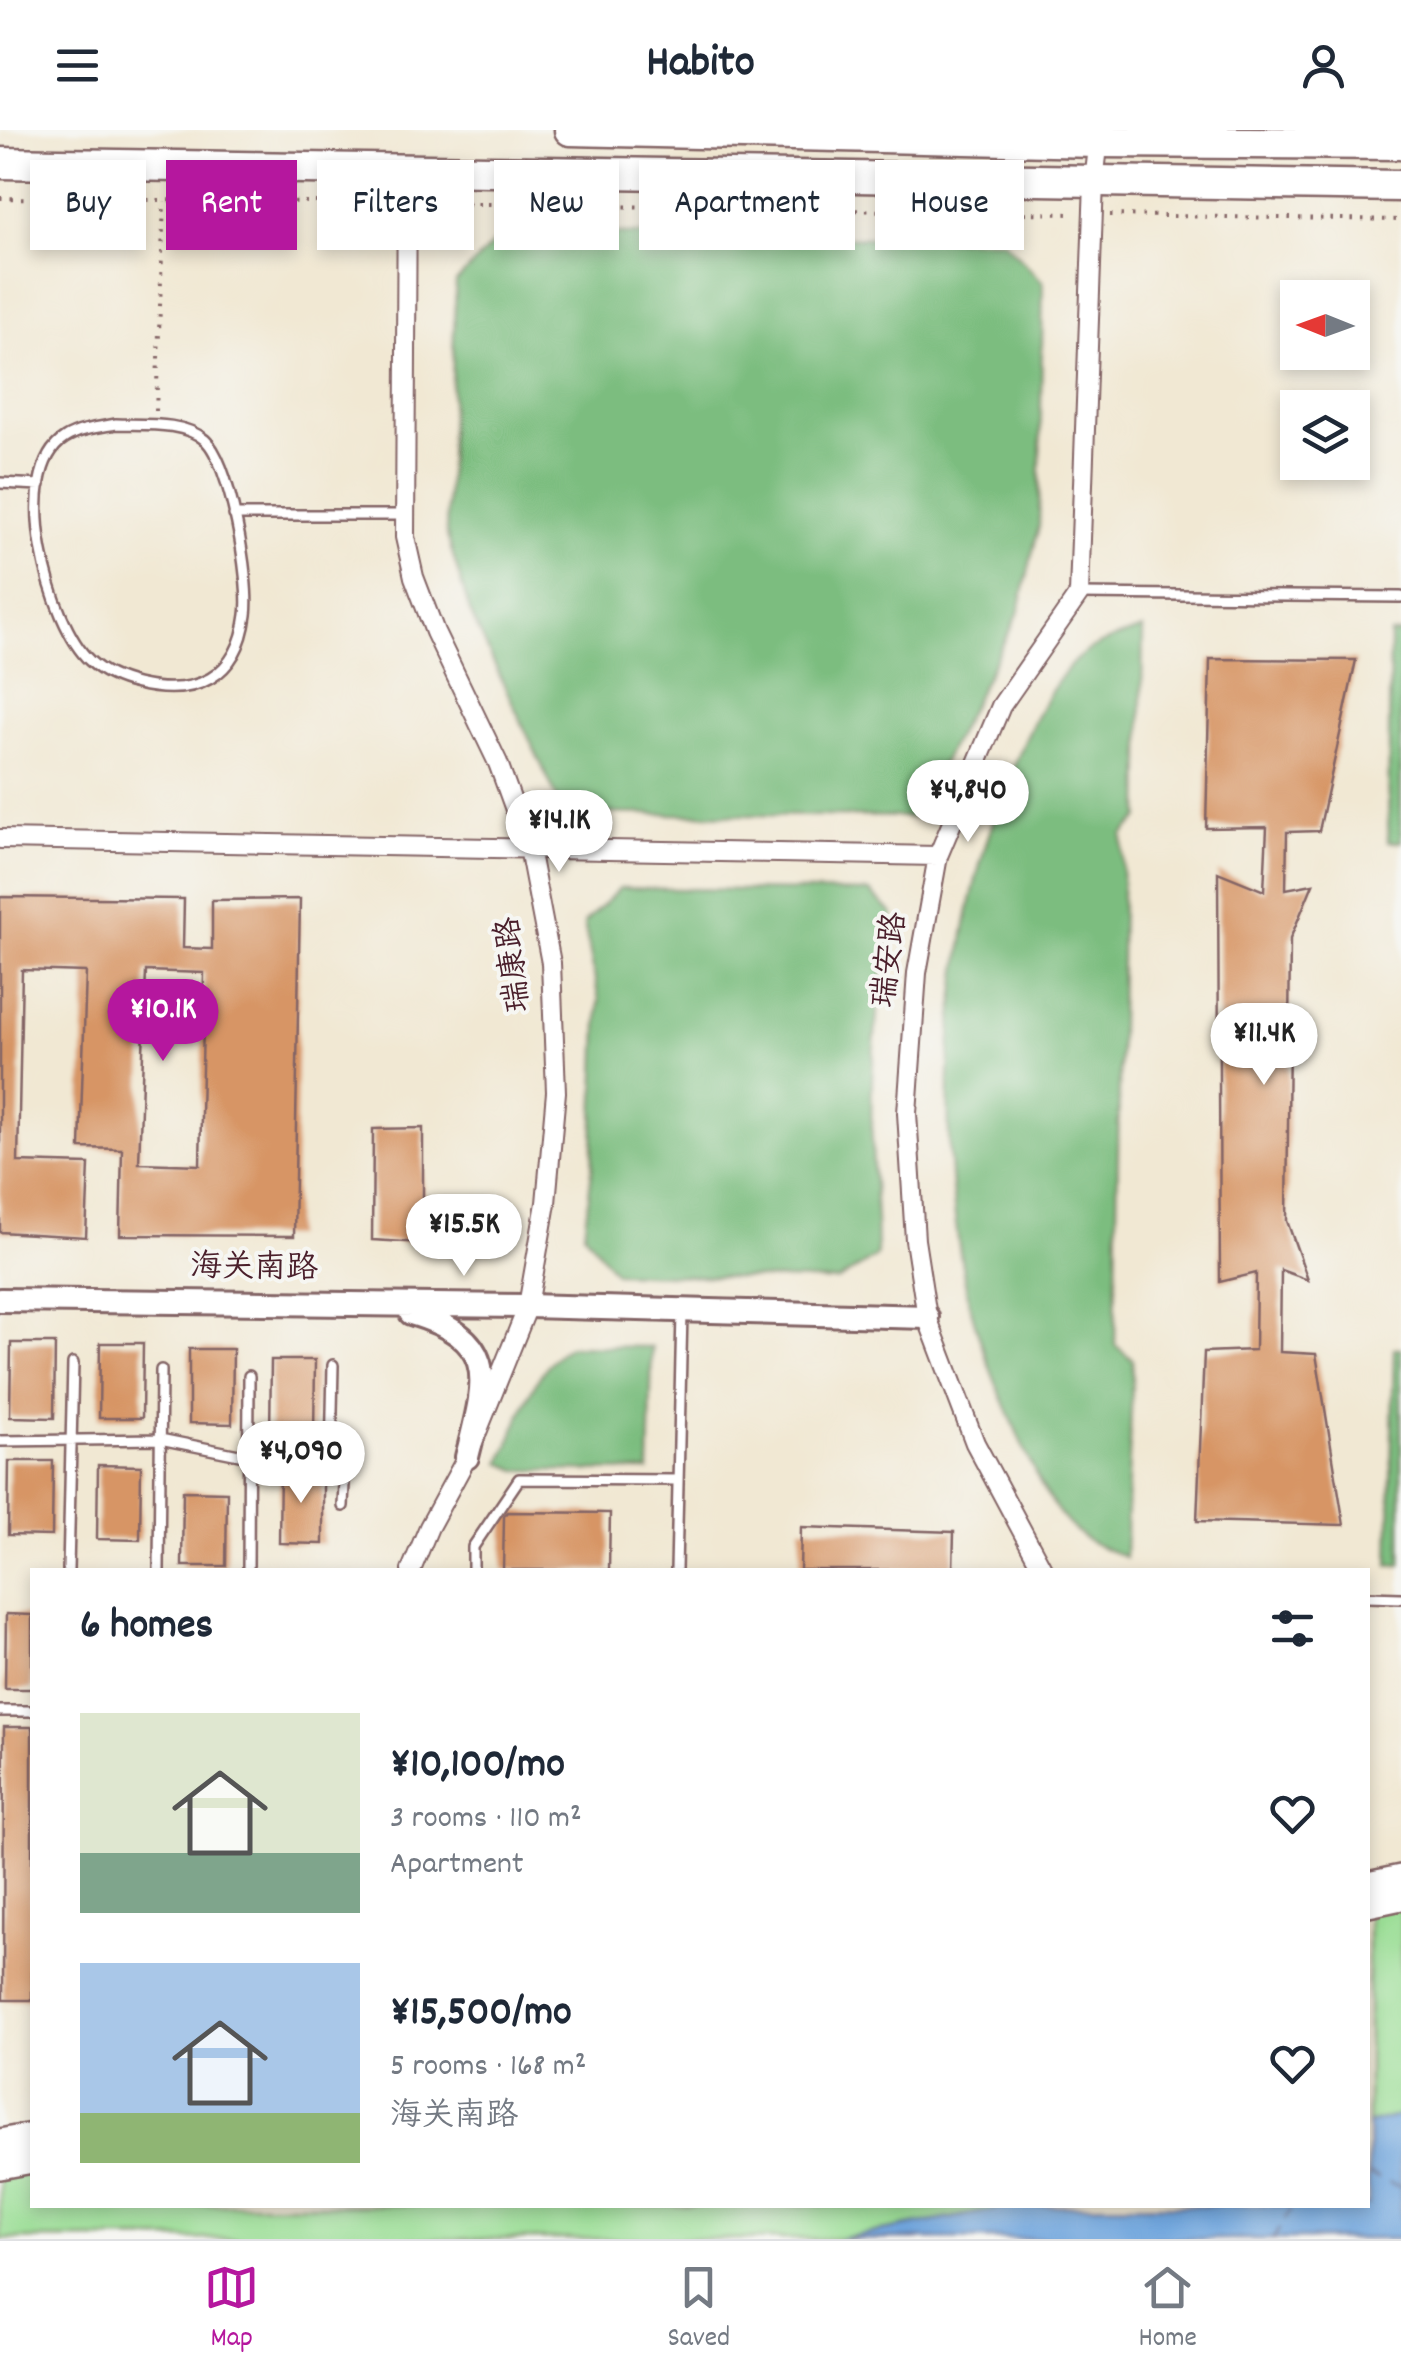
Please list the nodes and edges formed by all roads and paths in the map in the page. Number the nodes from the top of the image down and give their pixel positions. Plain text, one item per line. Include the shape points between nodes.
1 (570, 130) edge
2 (1100, 136) edge
3 (1401, 144) edge
4 (0, 163) edge
5 (317, 168) edge
6 (474, 170) edge
7 (1094, 182) junction
8 (1401, 186) edge
9 (0, 198) edge
10 (164, 200) junction
11 (317, 202) edge
12 (474, 204) edge
13 (1093, 214) junction
14 (1401, 220) edge
15 (407, 250) edge
16 (156, 426) junction
17 (0, 483) edge
18 (40, 485) junction
19 (234, 515) junction
20 (405, 516) junction
21 (1079, 594) junction
22 (1401, 597) edge
23 (0, 839) edge
24 (530, 848) junction
25 (938, 856) junction
26 (0, 1300) edge
27 (384, 1304) junction
28 (528, 1306) junction
29 (682, 1310) junction
30 (927, 1317) junction
31 (73, 1363) dead end
32 (333, 1365) dead end
33 (161, 1370) dead end
34 (249, 1376) dead end
35 (160, 1439) junction
36 (70, 1440) junction
37 (0, 1441) edge
38 (249, 1457) junction
39 (467, 1457) junction
40 (331, 1460) junction
41 (678, 1480) junction
42 (342, 1506) dead end
43 (68, 1568) edge
44 (159, 1568) edge
45 (248, 1568) edge
46 (412, 1568) edge
47 (472, 1568) edge
48 (673, 1568) edge
49 (1042, 1568) edge
50 (1370, 1597) edge
51 (1401, 1598) edge
52 (0, 1710) edge
53 (30, 1711) edge
54 (1401, 1878) edge
55 (1370, 1885) edge
56 (1401, 1897) edge
57 (1370, 1904) edge
58 (30, 2136) edge
59 (0, 2142) edge
60 (30, 2160) edge
61 (0, 2166) edge

1 - 2 main road
2 - 3 main road
2 - 7 street
4 - 5 main road
6 - 7 main road
7 - 8 main road
7 - 13 street
9 - 10 path
10 - 11 path
10 - 16 path
12 - 13 path
13 - 14 path
13 - 21 street
15 - 20 street, 瑞康路
16 - 18 lane via 116,424 64,438 47,458
16 - 19 lane via 204,438 216,455
17 - 18 lane
18 - 19 lane via 44,558 68,634 116,679 161,690 186,690 210,678 230,660 244,629 248,599
19 - 20 lane
20 - 24 street, 瑞康路 via 414,577
21 - 22 lane
21 - 25 street, 瑞安路 via 1001,706
23 - 24 street
24 - 25 street
24 - 28 street, 瑞康路 via 551,963 556,1092
25 - 30 street, 瑞安路 via 917,973 907,1114
26 - 27 street, 海关南路
27 - 28 street, 海关南路
27 - 39 street via 448,1326 471,1346 482,1390
28 - 29 street, 海关南路
28 - 39 street, 瑞康路
29 - 30 street, 海关南路
29 - 41 lane
30 - 49 street, 瑞安路 via 974,1443
31 - 36 lane
32 - 40 lane
33 - 35 lane
34 - 38 lane
35 - 36 lane
35 - 38 lane
35 - 44 lane
36 - 37 lane
36 - 43 lane
38 - 40 lane
38 - 45 lane
39 - 46 street, 瑞康路
40 - 42 lane via 345,1460
41 - 47 lane via 519,1480 473,1547
41 - 48 lane
50 - 51 lane
52 - 53 lane
54 - 55 main road
56 - 57 main road
58 - 59 main road
60 - 61 main road

